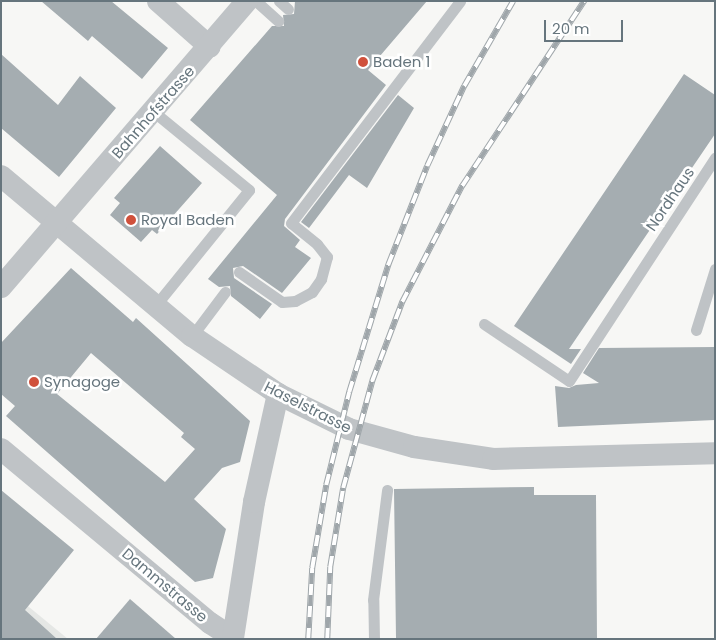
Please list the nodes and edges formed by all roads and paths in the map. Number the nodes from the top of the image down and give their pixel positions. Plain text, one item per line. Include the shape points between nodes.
1 (158, 1) edge
2 (247, 1) edge
3 (256, 1) edge
4 (279, 1) edge
5 (460, 1) edge
6 (288, 9) dead end
7 (278, 21) dead end
8 (210, 47) junction
9 (154, 112) junction
10 (715, 158) edge
11 (1, 176) edge
12 (57, 221) junction
13 (715, 268) edge
14 (239, 272) dead end
15 (1, 287) edge
16 (224, 292) dead end
17 (156, 305) junction
18 (484, 324) dead end
19 (696, 330) dead end
20 (192, 336) junction
21 (278, 394) junction
22 (1, 449) edge
23 (715, 453) edge
24 (387, 490) dead end
25 (374, 639) edge

1 - 8 street
2 - 8 street, Bahnhofstrasse
3 - 7 lane
4 - 6 lane
5 - 14 lane via 291,223 317,244 327,257 321,279 312,292 295,301 282,302
8 - 9 street, Bahnhofstrasse
9 - 12 street, Bahnhofstrasse
9 - 17 lane via 248,190
10 - 18 lane, Nordhaus via 569,381
11 - 12 street, Haselstrasse
12 - 15 street, Bahnhofstrasse
12 - 17 street, Haselstrasse
13 - 19 lane
16 - 20 lane
17 - 20 street, Haselstrasse
20 - 21 street, Haselstrasse
21 - 22 street, Dammstrasse via 254,502 233,638 210,623
21 - 23 street, Haselstrasse via 367,435 466,456 593,458
24 - 25 lane via 373,600

